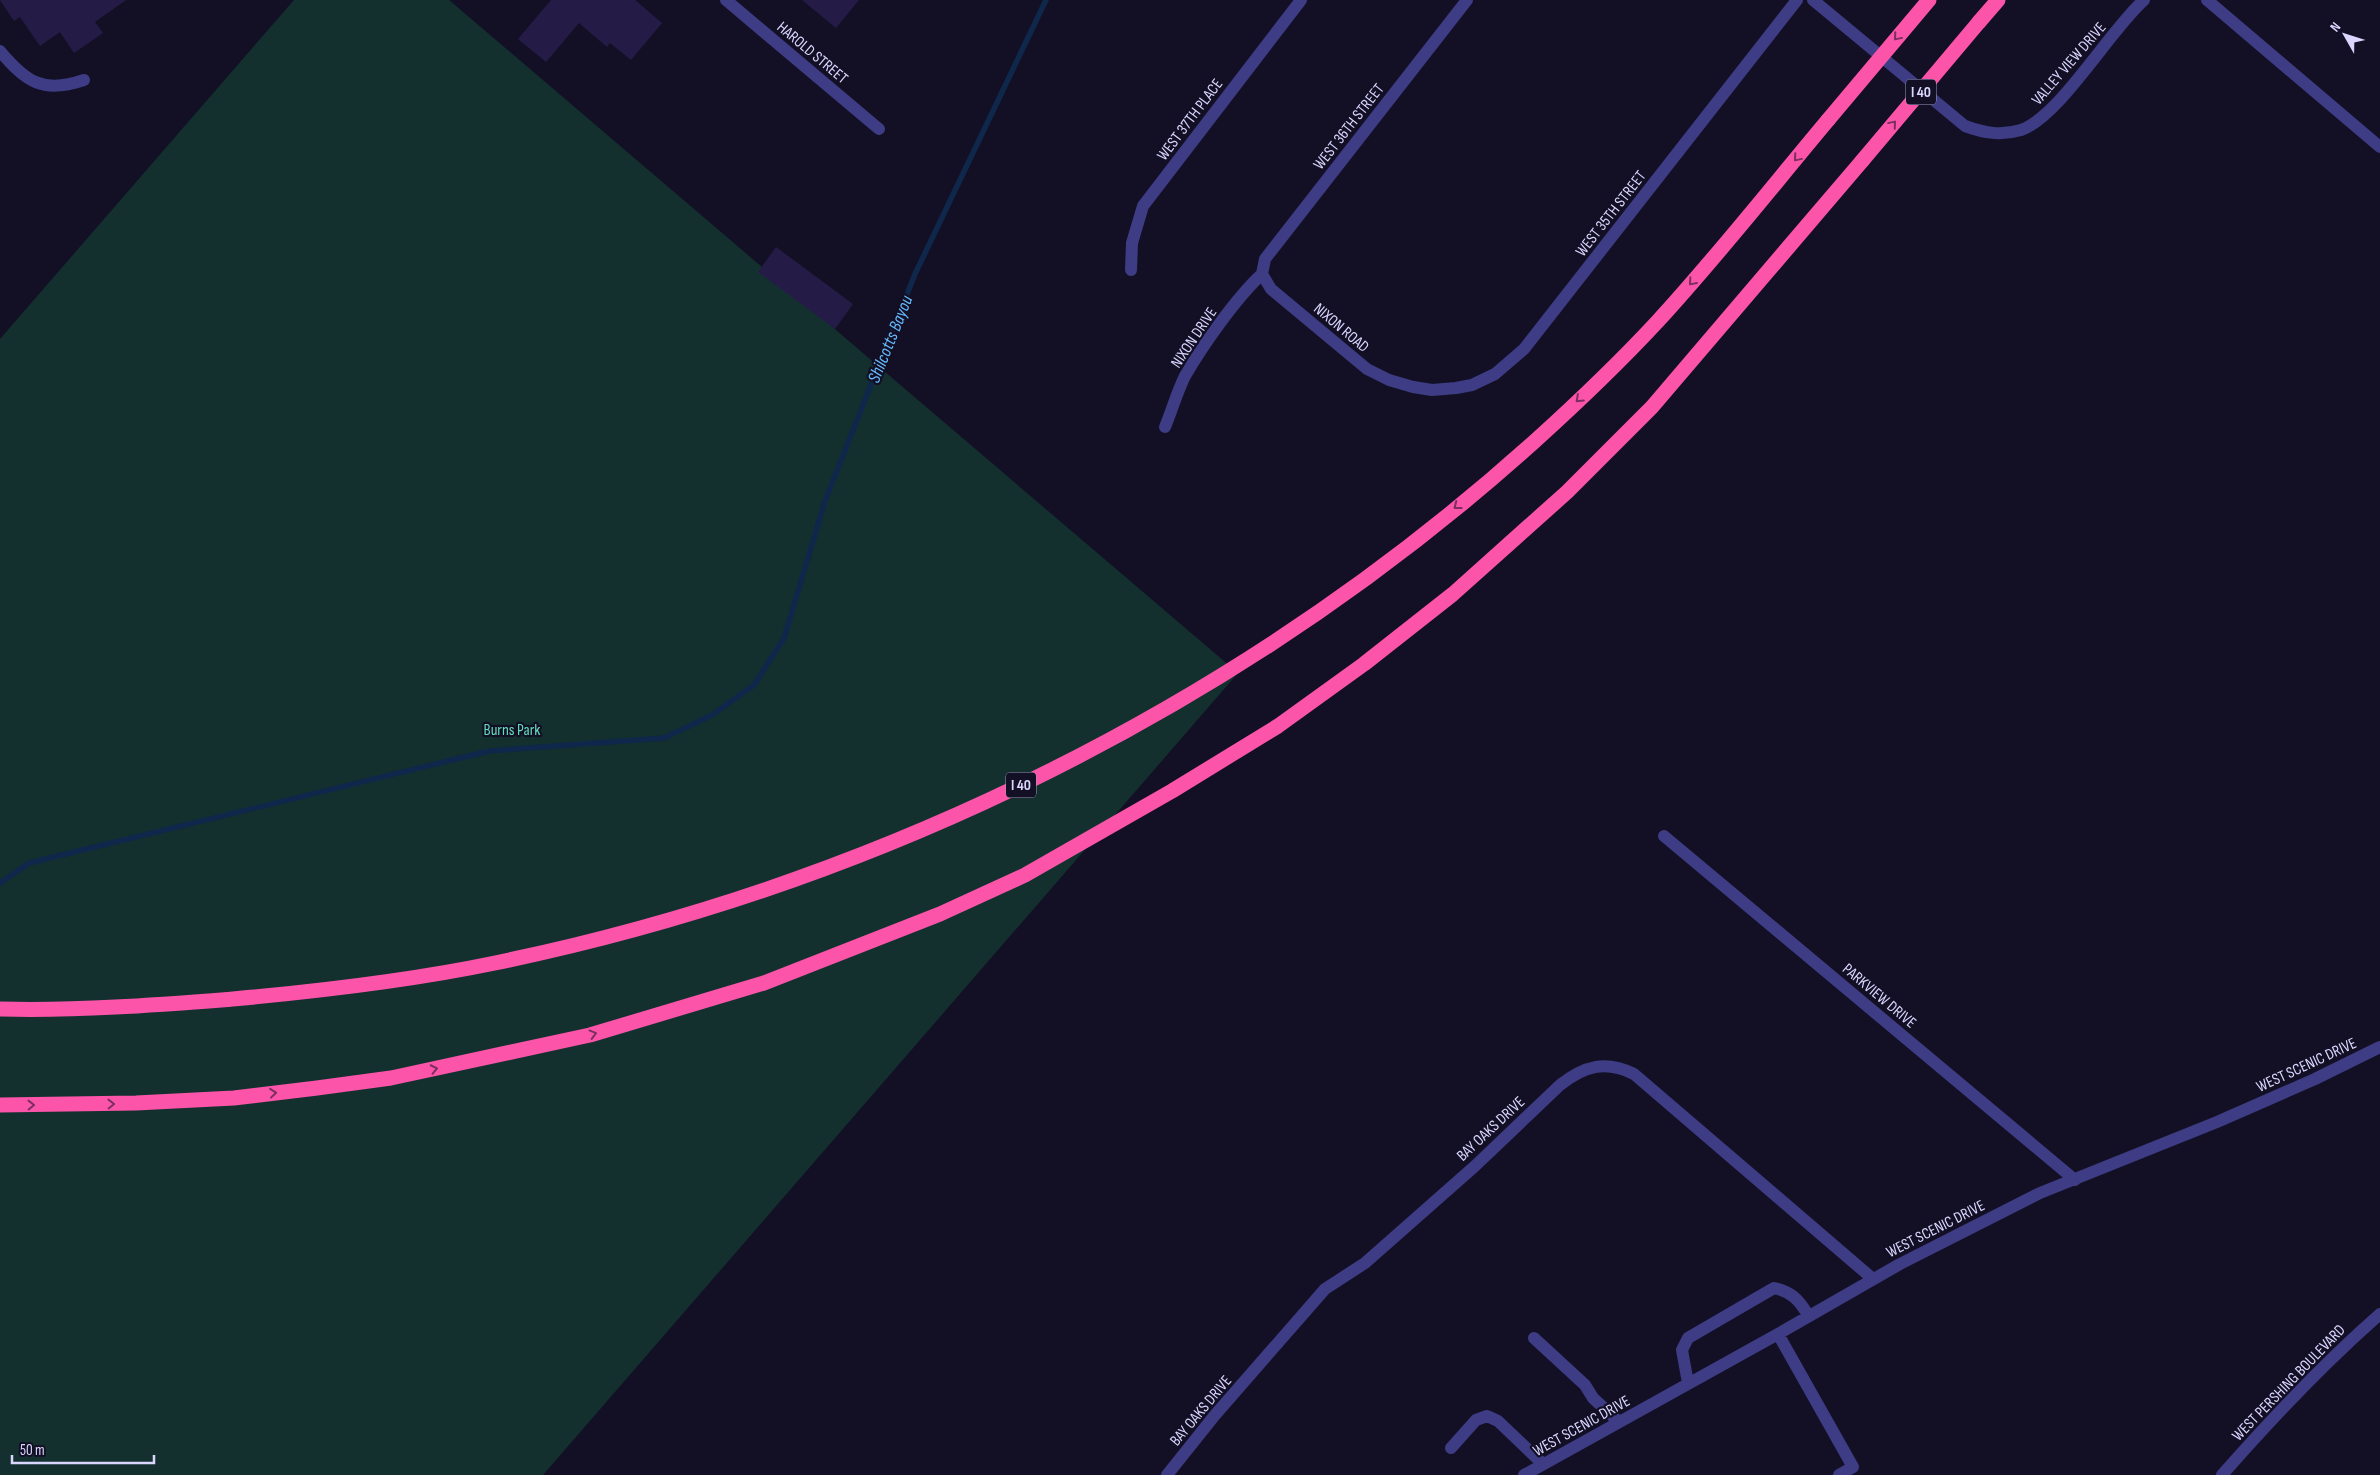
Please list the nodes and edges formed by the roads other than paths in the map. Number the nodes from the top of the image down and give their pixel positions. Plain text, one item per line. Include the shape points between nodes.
1 (726, 0) edge
2 (1301, 0) edge
3 (1467, 0) edge
4 (1797, 0) edge
5 (1813, 0) edge
6 (1928, 0) edge
7 (1998, 0) edge
8 (2144, 0) edge
9 (2207, 0) edge
10 (0, 51) edge
11 (84, 80) dead end
12 (879, 129) dead end
13 (2380, 147) edge
14 (1131, 270) dead end
15 (1262, 274) junction
16 (1413, 387) joint
17 (1165, 427) dead end
18 (1664, 836) dead end
19 (0, 1010) edge
20 (2380, 1047) edge
21 (0, 1105) edge
22 (2075, 1180) junction
23 (1873, 1279) junction
24 (2380, 1314) edge
25 (1808, 1315) junction
26 (1778, 1334) junction
27 (1534, 1338) dead end
28 (1688, 1383) junction
29 (1619, 1422) junction
30 (1451, 1448) dead end
31 (1543, 1464) junction
32 (1167, 1475) edge
33 (1524, 1475) edge
34 (1839, 1475) edge
35 (2222, 1475) edge

1 - 12 street, HAROLD STREET
2 - 14 street, WEST 37TH PLACE via 1143,206 1132,243
3 - 15 street, WEST 36TH STREET via 1265,259
4 - 16 street, WEST 35TH STREET via 1524,349 1495,374 1472,385 1432,390
5 - 8 street, VALLEY VIEW DRIVE via 1965,126 1993,134 2022,130 2038,121
6 -> 19 highway, I 40, bridge via 1658,322 1478,490 1393,556 1264,648 1115,737 1039,777 918,832 795,880 623,933 496,963 305,992 70,1010
21 -> 7 highway, I 40, bridge via 234,1098 391,1078 572,1039 772,980 931,918 1025,875 1278,726 1453,594 1567,492 1652,407
9 - 13 street
10 - 11 street via 31,81 62,87
15 - 16 street, NIXON ROAD via 1271,289 1367,368 1389,380
15 - 17 street, NIXON DRIVE via 1245,290 1196,359
18 - 22 street, PARKVIEW DRIVE
20 - 22 street, WEST SCENIC DRIVE via 2217,1122
22 - 23 street, WEST SCENIC DRIVE via 2040,1194
23 - 25 street, WEST SCENIC DRIVE
23 - 32 street, BAY OAKS DRIVE via 1634,1074 1599,1065 1574,1074 1560,1085 1475,1166 1365,1263 1325,1288
24 - 35 street, WEST PERSHING BOULEVARD via 2272,1419
25 - 26 street, WEST SCENIC DRIVE
25 - 28 street via 1797,1298 1774,1288 1688,1338 1682,1350
26 - 28 street, WEST SCENIC DRIVE
26 - 34 street via 1853,1467
27 - 29 street
28 - 29 street, WEST SCENIC DRIVE
29 - 31 street, WEST SCENIC DRIVE
30 - 31 street via 1476,1420 1487,1416 1498,1421
31 - 33 street, WEST SCENIC DRIVE

